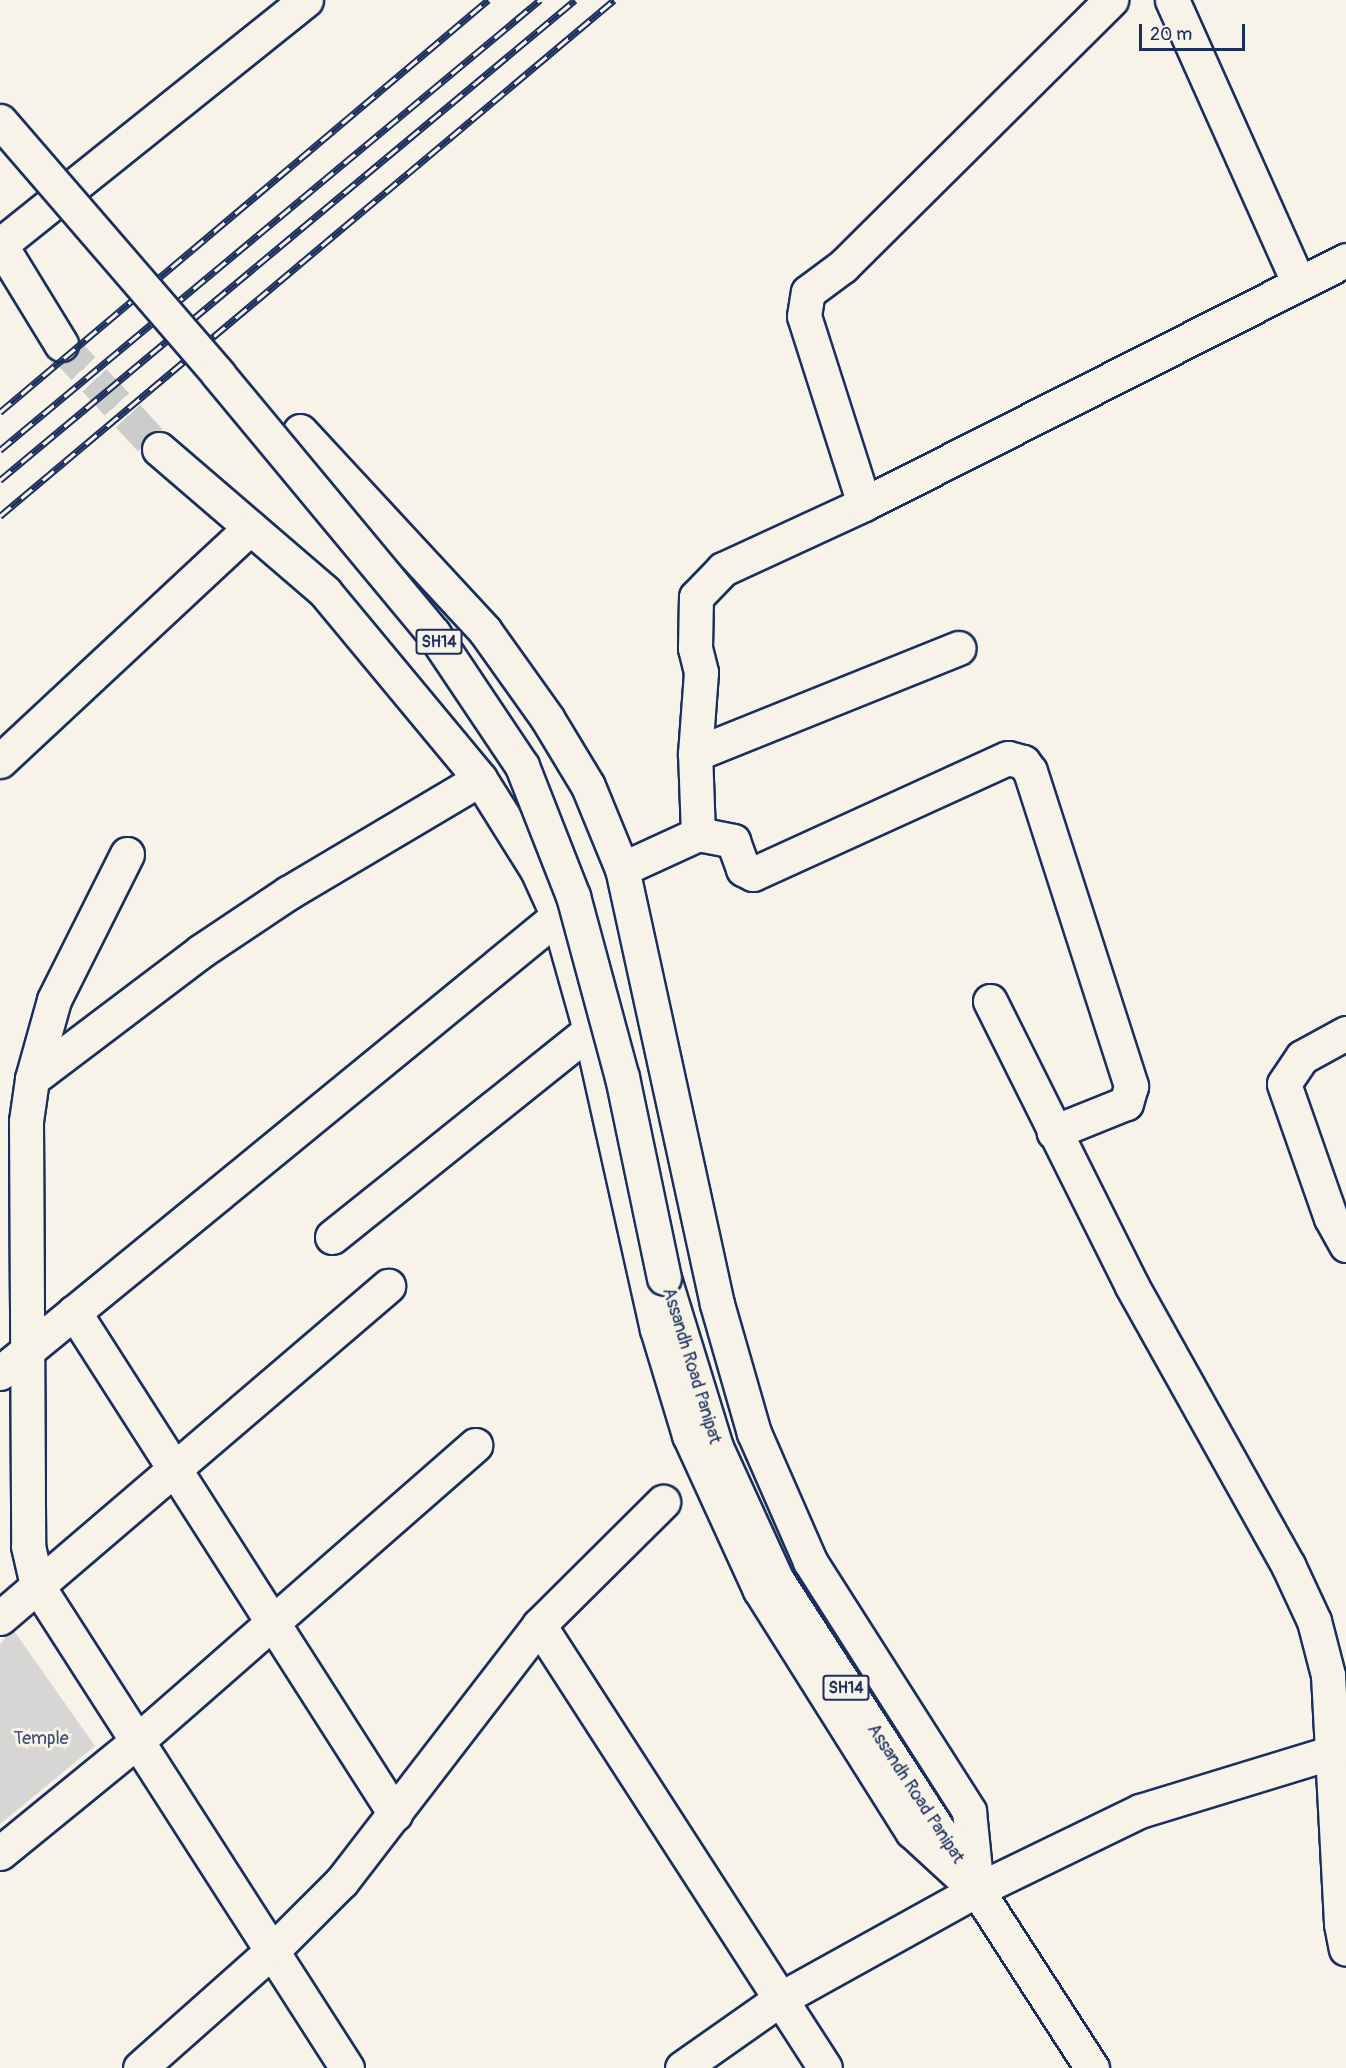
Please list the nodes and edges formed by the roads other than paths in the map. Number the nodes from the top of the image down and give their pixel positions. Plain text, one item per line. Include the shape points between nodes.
1 (306, 0) edge
2 (1111, 0) edge
3 (1172, 0) edge
4 (0, 120) edge
5 (1, 245) edge
6 (1346, 260) edge
7 (1298, 282) junction
8 (62, 344) tunnel mouth
9 (300, 431) dead end
10 (159, 448) tunnel mouth
11 (864, 504) junction
12 (250, 528) junction
13 (959, 648) dead end
14 (695, 754) junction
15 (0, 761) edge
16 (480, 779) junction
17 (698, 834) junction
18 (127, 854) dead end
19 (622, 869) junction
20 (558, 916) junction
21 (990, 1001) dead end
22 (590, 1030) junction
23 (1346, 1033) edge
24 (32, 1079) junction
25 (1054, 1132) junction
26 (332, 1237) dead end
27 (1346, 1245) edge
28 (388, 1286) dead end
29 (74, 1312) junction
30 (12, 1363) edge
31 (475, 1445) dead end
32 (176, 1467) junction
33 (663, 1502) dead end
34 (38, 1585) junction
35 (0, 1618) edge
36 (272, 1622) junction
37 (539, 1625) junction
38 (136, 1742) junction
39 (1338, 1750) edge
40 (395, 1814) junction
41 (0, 1853) edge
42 (977, 1890) junction
43 (274, 1949) junction
44 (1346, 1949) edge
45 (780, 1999) junction
46 (172, 2056) edge
47 (141, 2068) edge
48 (347, 2068) edge
49 (682, 2068) edge
50 (825, 2068) edge
51 (1092, 2068) edge

1 - 5 street
2 - 11 street via 843,266 808,292 804,316
3 - 7 street
4 - 42 street, Assandh Road Panipat / SH14, bridge via 433,633 522,766 576,907 622,1077 664,1278 716,1447 777,1580
5 - 8 street
6 - 7 street
7 - 11 street
9 - 19 street via 485,631 547,718 588,786
10 - 12 street
11 - 14 street via 723,569 696,597 695,648 701,672
12 - 15 street
12 - 16 street via 325,592
13 - 14 street
14 - 17 street
16 - 20 street via 537,870
16 - 24 street via 230,932
17 - 19 street
17 - 25 street via 733,841 743,869 753,874 1008,758 1023,762 1030,771 1131,1086 1126,1103
18 - 24 street via 54,1000
19 - 42 street via 717,1304 754,1433 810,1561 969,1811
20 - 22 street
20 - 29 street
21 - 25 street
22 - 26 street
22 - 42 street via 657,1329 689,1435 760,1590 912,1831
23 - 27 street via 1302,1057 1284,1084 1331,1218
24 - 30 street
25 - 39 street via 1132,1286 1288,1565 1314,1621 1328,1675
28 - 32 street
29 - 30 street
29 - 32 street
30 - 34 street via 26,1520
31 - 36 street
32 - 34 street
32 - 36 street
33 - 37 street
34 - 35 street
34 - 38 street
36 - 38 street
36 - 40 street
37 - 40 street
37 - 45 street
38 - 41 street
38 - 43 street
39 - 42 street via 1140,1811
39 - 44 street via 1341,1924
40 - 43 street via 342,1881
42 - 45 street
42 - 51 street, Assandh Road Panipat / SH14
43 - 46 street
43 - 48 street
45 - 49 street
45 - 50 street
46 - 47 street

